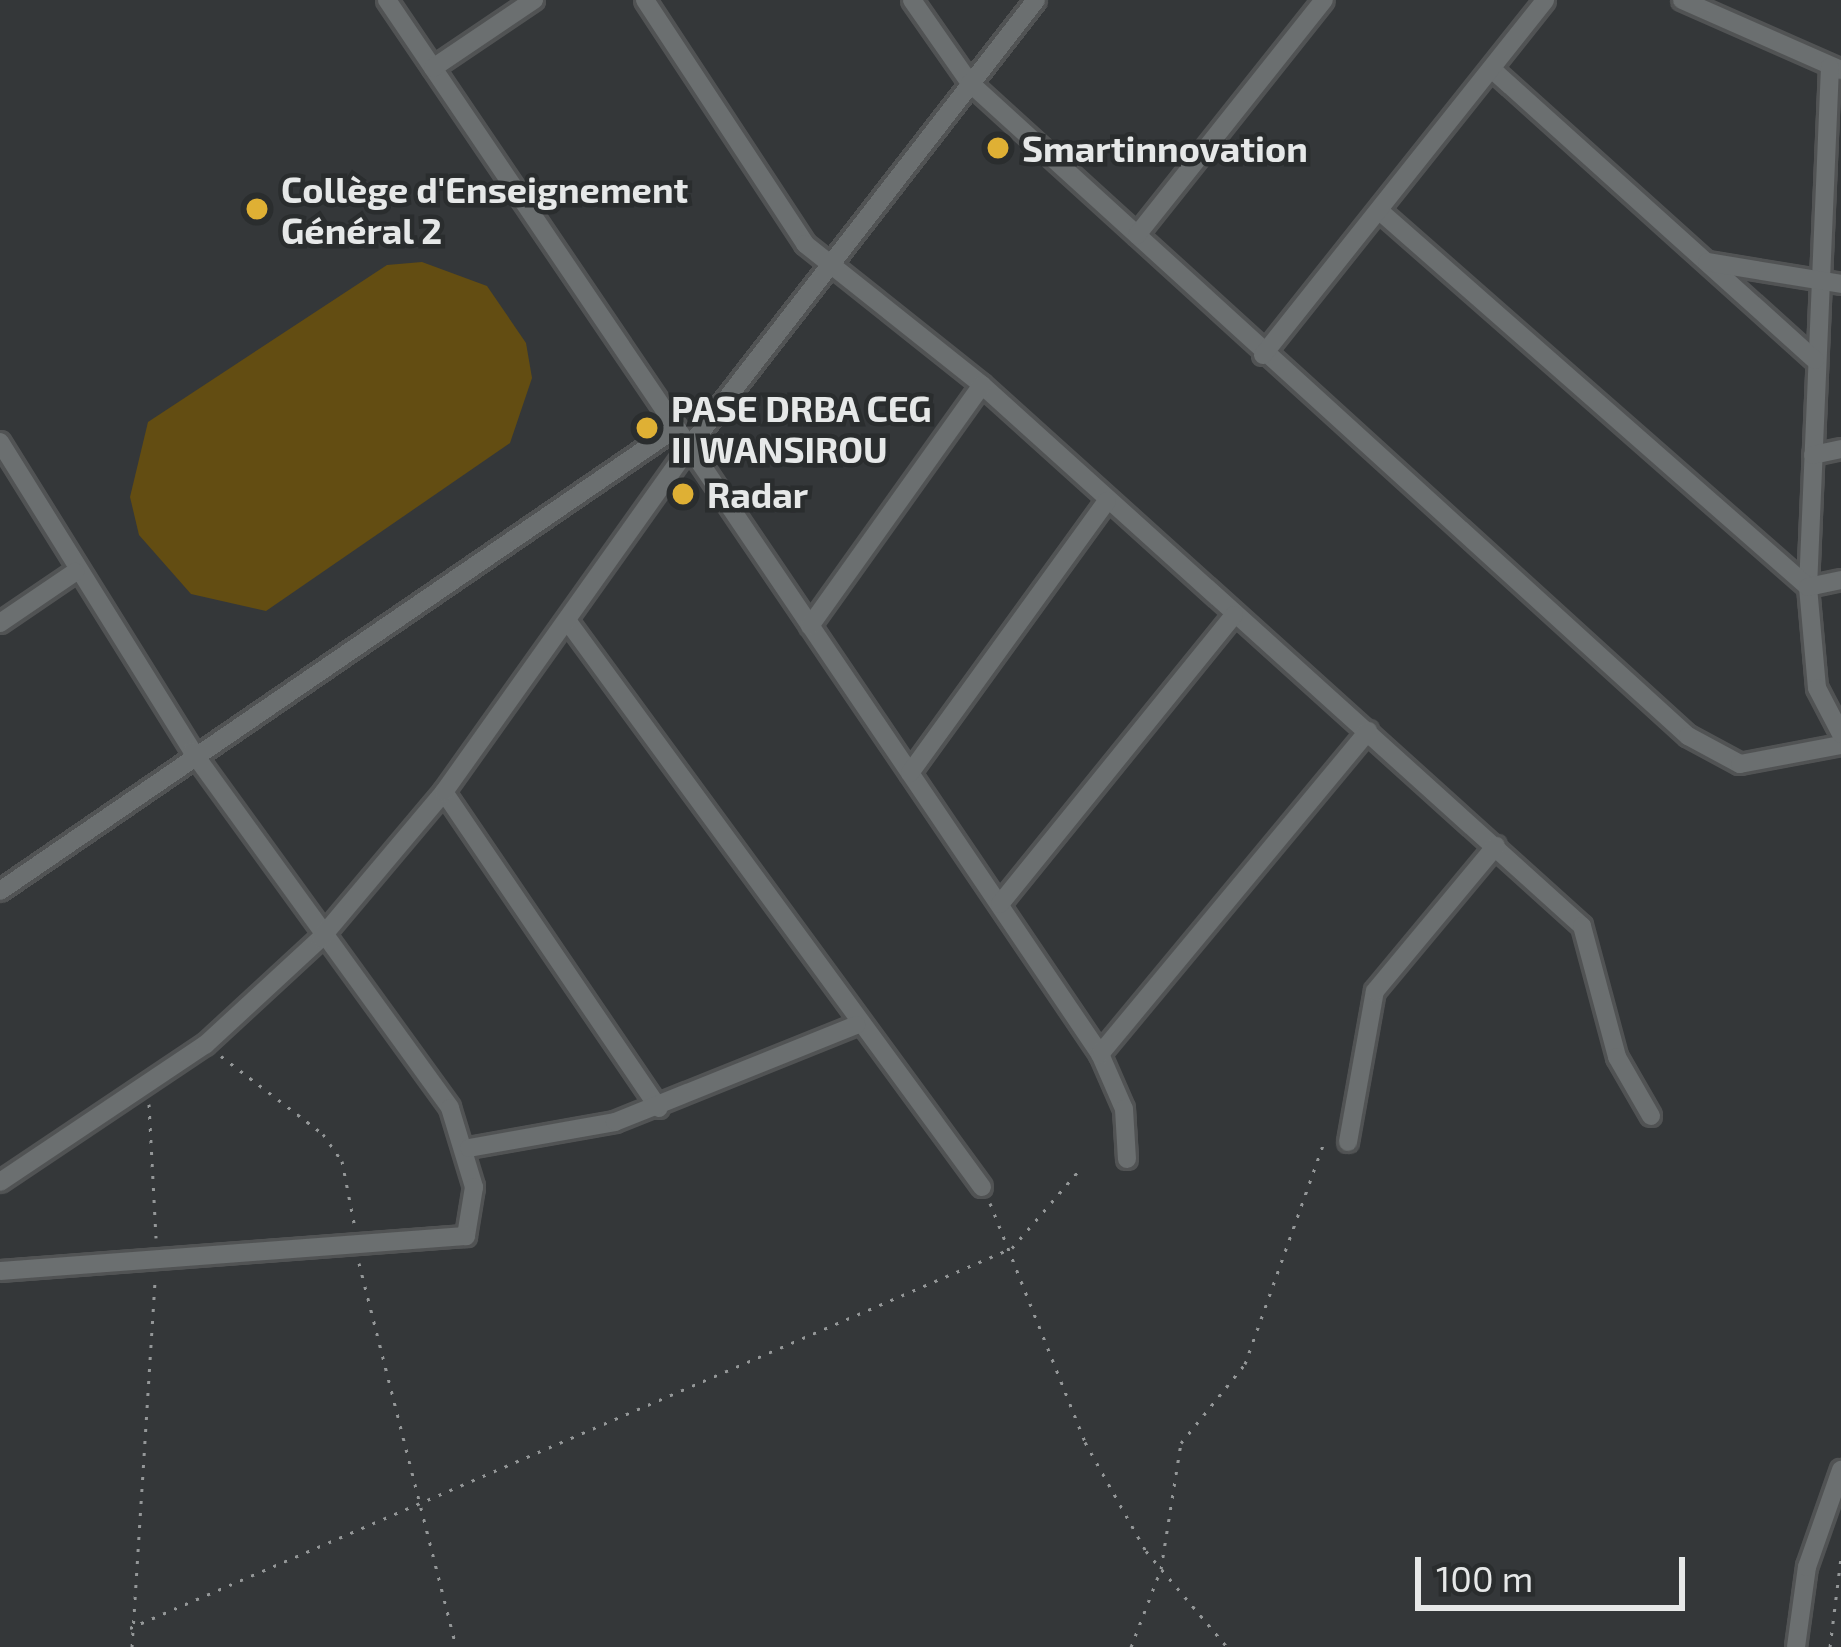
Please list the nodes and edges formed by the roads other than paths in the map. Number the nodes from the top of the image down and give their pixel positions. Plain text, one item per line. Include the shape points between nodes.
1 (387, 0) edge
2 (534, 0) edge
3 (645, 0) edge
4 (912, 0) edge
5 (1036, 0) edge
6 (1324, 0) edge
7 (1545, 0) edge
8 (1682, 0) edge
9 (433, 68) junction
10 (1836, 69) edge
11 (1494, 71) junction
12 (970, 83) junction
13 (1382, 213) junction
14 (1137, 235) junction
15 (1707, 262) junction
16 (832, 265) junction
17 (1819, 276) junction
18 (1841, 284) edge
19 (1263, 355) junction
20 (1815, 360) junction
21 (982, 385) junction
22 (673, 430) junction
23 (0, 442) edge
24 (1841, 449) edge
25 (686, 451) junction
26 (1813, 455) junction
27 (1108, 500) junction
28 (75, 572) junction
29 (1841, 580) edge
30 (1808, 587) junction
31 (1234, 615) junction
32 (0, 623) edge
33 (569, 623) junction
34 (810, 626) junction
35 (1368, 731) junction
36 (1841, 734) edge
37 (1841, 745) edge
38 (192, 751) junction
39 (910, 773) junction
40 (444, 792) junction
41 (1496, 847) junction
42 (0, 891) edge
43 (1000, 904) junction
44 (321, 938) junction
45 (856, 1025) junction
46 (1100, 1054) junction
47 (658, 1108) junction
48 (1651, 1116) dead end
49 (1348, 1142) dead end
50 (469, 1148) junction
51 (1127, 1159) dead end
52 (0, 1182) edge
53 (982, 1186) road end
54 (0, 1270) edge
55 (1841, 1470) edge
56 (1796, 1647) edge

1 - 9 street
2 - 9 street
3 - 16 street via 791,226
4 - 12 street
5 - 12 street
6 - 14 street
7 - 11 street
8 - 10 street
9 - 22 street
10 - 17 street
11 - 13 street
11 - 15 street
12 - 14 street
12 - 16 street
13 - 19 street
13 - 30 street
14 - 19 street
15 - 17 street
15 - 20 street
16 - 21 street
16 - 25 street
17 - 18 street
17 - 20 street
19 - 37 street via 1714,755 1771,764
20 - 26 street
21 - 27 street
21 - 34 street
22 - 25 street
22 - 38 street
23 - 28 street
24 - 26 street
25 - 33 street
25 - 34 street
26 - 30 street
27 - 31 street
27 - 39 street
28 - 32 street
28 - 38 street
29 - 30 street
30 - 36 street via 1817,688
31 - 35 street
31 - 43 street
33 - 40 street
33 - 45 street
34 - 39 street
35 - 41 street
35 - 46 street
38 - 42 street
38 - 44 street
39 - 43 street
40 - 44 street
40 - 47 street
41 - 48 street via 1595,948 1617,1057
41 - 49 street via 1376,991
43 - 46 street
44 - 50 street via 367,982
44 - 52 street via 206,1045
45 - 47 street
45 - 53 street
46 - 51 street via 1124,1109
47 - 50 street
50 - 54 street via 466,1236 157,1251
55 - 56 street via 1807,1567

